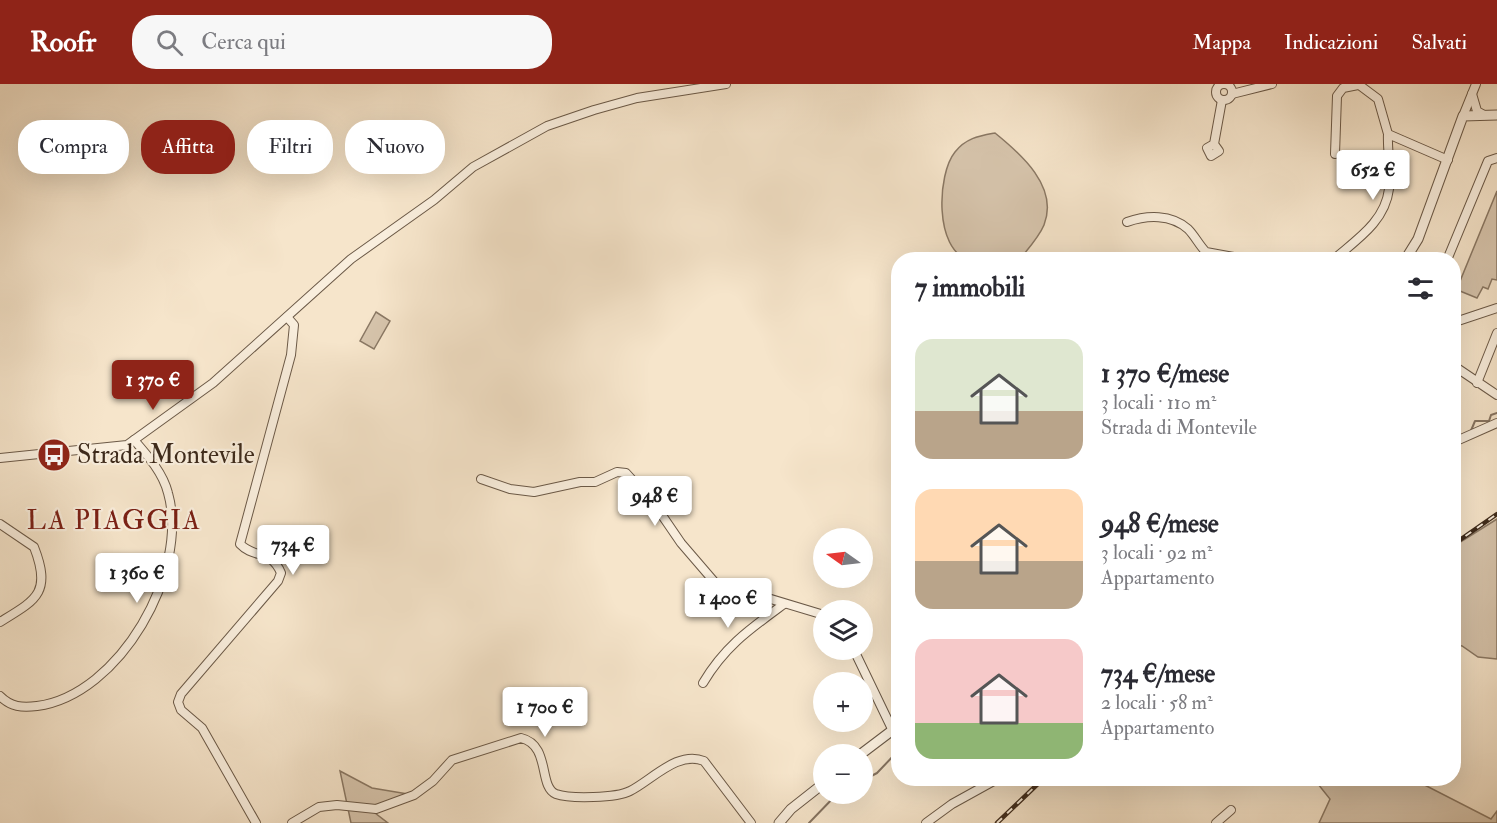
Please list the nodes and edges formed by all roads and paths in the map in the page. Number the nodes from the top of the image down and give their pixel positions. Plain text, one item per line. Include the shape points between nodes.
1 (726, 84) edge
2 (1226, 84) edge
3 (1272, 84) edge
4 (1358, 84) edge
5 (1476, 84) edge
6 (1232, 94) junction
7 (1472, 94) junction
8 (1222, 100) junction
9 (1497, 115) edge
10 (1463, 116) junction
11 (1485, 116) junction
12 (1388, 134) junction
13 (1214, 144) dead end
14 (1335, 154) dead end
15 (1497, 158) edge
16 (1448, 160) junction
17 (1127, 222) dead end
18 (1206, 252) edge
19 (1342, 252) edge
20 (1410, 252) edge
21 (1450, 252) edge
22 (1497, 308) edge
23 (287, 317) junction
24 (1461, 320) edge
25 (1497, 333) edge
26 (1461, 371) edge
27 (1477, 382) junction
28 (1497, 395) edge
29 (1497, 423) edge
30 (1461, 439) edge
31 (134, 440) junction
32 (0, 458) edge
33 (481, 479) dead end
34 (0, 524) edge
35 (784, 604) junction
36 (813, 612) edge
37 (0, 622) edge
38 (859, 660) edge
39 (702, 683) dead end
40 (0, 696) edge
41 (891, 719) edge
42 (891, 732) edge
43 (873, 745) edge
44 (985, 786) edge
45 (813, 792) edge
46 (1231, 810) dead end
47 (256, 823) edge
48 (292, 823) edge
49 (751, 823) edge
50 (779, 823) edge
51 (926, 823) edge
52 (1216, 823) edge

1 - 23 street via 637,98 547,126 473,167 351,259
2 - 6 street
2 - 8 street via 1216,90
3 - 6 street
4 - 12 street via 1378,99
4 - 14 street via 1344,88 1337,96
5 - 7 street
6 - 8 street
7 - 10 street
7 - 11 street via 1477,111
8 - 13 street
9 - 11 street
10 - 11 street
10 - 16 street via 1455,130
12 - 16 street
12 - 19 street via 1387,201 1372,226
15 - 21 street via 1488,161
16 - 20 street
17 - 18 street via 1159,216 1177,222
22 - 24 street
23 - 31 street via 213,383
23 - 47 street via 294,325 291,355 240,544 268,556 281,573 178,702 181,710 202,728
25 - 27 street
26 - 27 street
27 - 28 street
29 - 30 street
31 - 32 street via 126,445
31 - 40 street via 153,460 168,493 173,534 157,595 130,643 86,686 51,704 23,708
33 - 35 street via 534,492 626,473 724,593 751,593
34 - 37 street via 34,547 41,579 33,602
35 - 36 street
35 - 39 street via 733,642
38 - 41 street
42 - 43 street
44 - 51 street
45 - 50 street
46 - 52 street
48 - 49 street via 319,807 376,809 414,795 452,760 521,738 539,751 550,788 557,794 608,796 628,792 680,760 696,758 704,761

